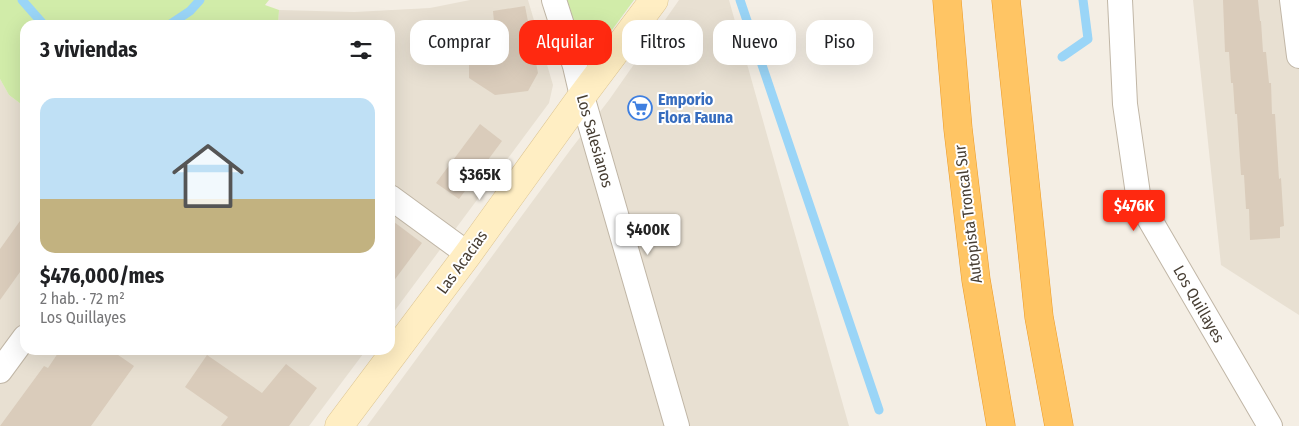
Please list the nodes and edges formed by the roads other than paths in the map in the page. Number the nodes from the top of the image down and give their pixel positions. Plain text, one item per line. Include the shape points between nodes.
1 (554, 0) edge
2 (654, 0) edge
3 (947, 0) edge
4 (1006, 0) edge
5 (1120, 0) edge
6 (1292, 0) edge
7 (1299, 56) edge
8 (582, 96) junction
9 (395, 201) edge
10 (468, 254) junction
11 (20, 344) edge
12 (395, 351) edge
13 (392, 355) edge
14 (0, 371) edge
15 (339, 426) edge
16 (677, 426) edge
17 (1001, 426) edge
18 (1059, 426) edge
19 (1270, 426) edge

1 - 8 street, Los Salesianos
2 - 8 street, Las Acacias
3 - 17 highway, Autopista Troncal Sur via 976,280
4 - 18 highway via 1039,318
5 - 19 street, Los Quillayes via 1124,104 1139,200
6 - 7 street
8 - 10 street, Las Acacias
8 - 16 street, Los Salesianos
9 - 10 street
10 - 12 street, Las Acacias
11 - 14 street
13 - 15 street, Las Acacias

